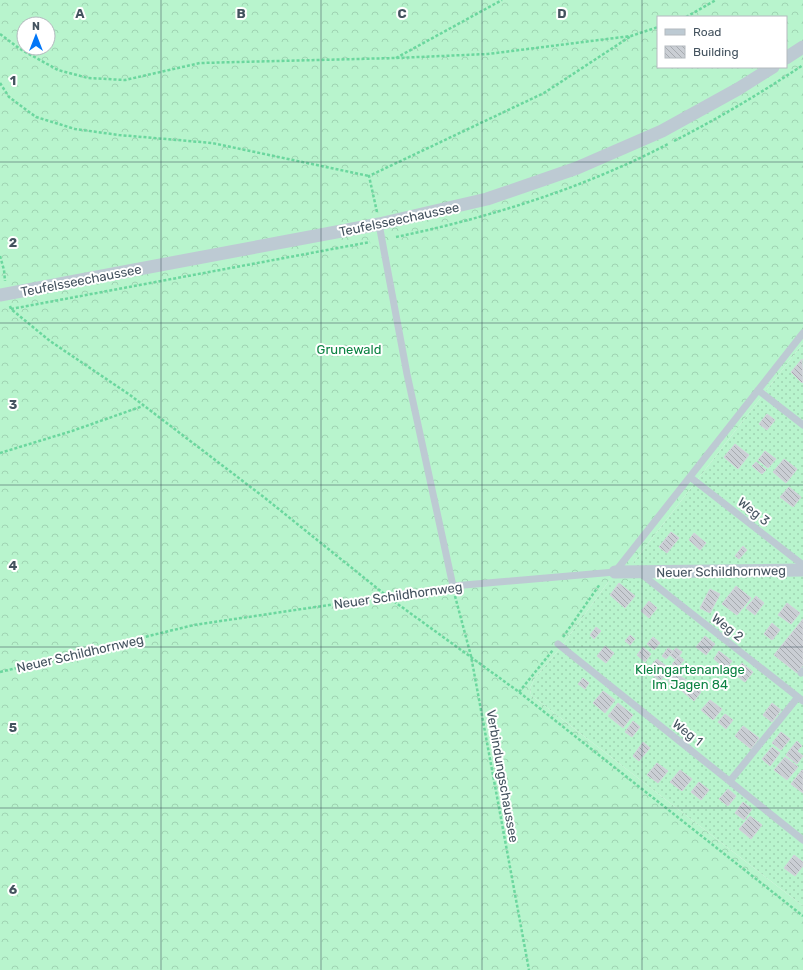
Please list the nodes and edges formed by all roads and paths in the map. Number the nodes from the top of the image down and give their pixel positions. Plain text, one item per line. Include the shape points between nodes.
1 (502, 0) edge
2 (716, 0) edge
3 (688, 16) edge
4 (657, 27) edge
5 (0, 34) edge
6 (631, 36) junction
7 (803, 47) edge
8 (787, 57) edge
9 (396, 58) junction
10 (771, 68) edge
11 (0, 83) edge
12 (368, 176) junction
13 (379, 224) junction
14 (370, 242) dead end
15 (0, 256) edge
16 (3, 294) edge
17 (11, 309) junction
18 (803, 333) edge
19 (758, 390) junction
20 (144, 406) junction
21 (803, 426) edge
22 (0, 452) edge
23 (690, 477) junction
24 (803, 565) edge
25 (803, 570) edge
26 (638, 571) junction
27 (615, 572) junction
28 (453, 586) junction
29 (388, 597) junction
30 (558, 644) junction
31 (471, 656) junction
32 (0, 672) edge
33 (519, 692) junction
34 (801, 699) edge
35 (730, 781) junction
36 (803, 840) edge
37 (803, 916) edge
38 (529, 970) edge

1 - 9 path
2 - 3 path
4 - 6 path
5 - 9 path via 20,49 58,70 88,78 124,80 200,63
6 - 9 path via 488,54
6 - 12 path via 544,93
7 - 8 street
10 - 13 street, Teufelsseechaussee via 662,131 577,168 486,199
11 - 12 path via 10,97 36,117 75,129 212,143
12 - 13 path
13 - 16 street, Teufelsseechaussee
13 - 28 lane via 407,374
14 - 17 path
15 - 16 path via 4,270
16 - 17 path
17 - 20 path via 50,341
18 - 19 lane
19 - 21 lane
19 - 23 lane
20 - 22 path
20 - 29 path via 265,498
23 - 24 lane, Weg 3
23 - 27 lane
25 - 26 street, Neuer Schildhornweg
26 - 27 street, Neuer Schildhornweg
26 - 34 lane, Weg 2
27 - 28 lane, Neuer Schildhornweg
27 - 30 path via 602,579
28 - 29 path, Neuer Schildhornweg
28 - 31 path, Verbindungschaussee
29 - 31 path
29 - 32 path, Neuer Schildhornweg via 194,625
30 - 33 path
30 - 35 lane, Weg 1
31 - 33 path
31 - 38 path, Verbindungschaussee
33 - 37 path
34 - 35 lane
35 - 36 lane, Weg 1

